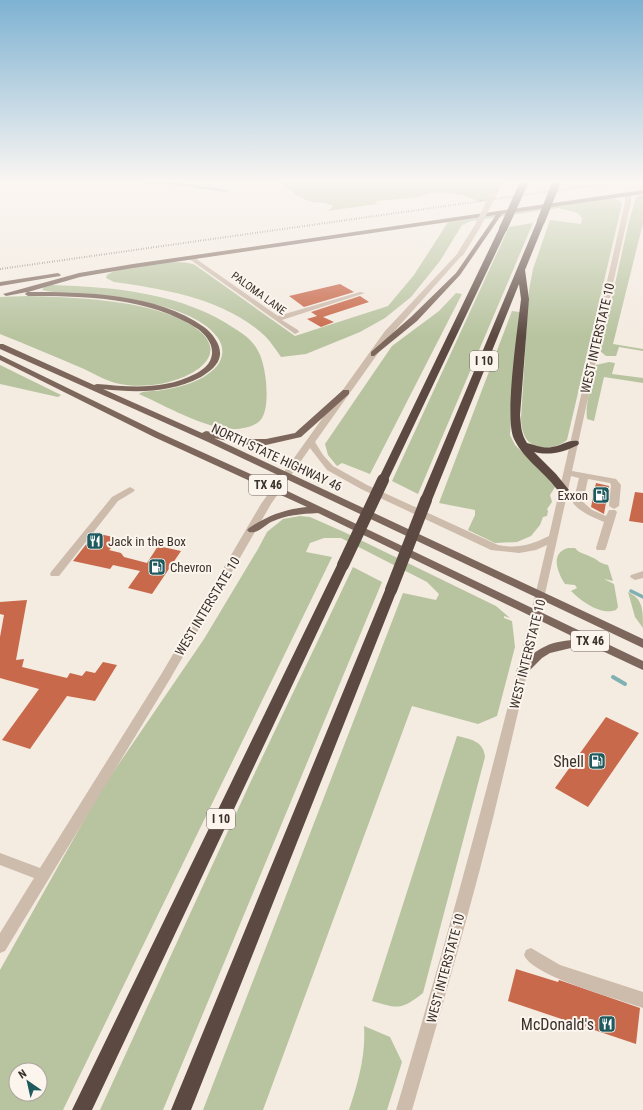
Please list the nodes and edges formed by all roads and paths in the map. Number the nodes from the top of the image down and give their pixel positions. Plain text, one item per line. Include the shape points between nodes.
1 (364, 233) edge
2 (473, 233) edge
3 (486, 233) edge
4 (501, 233) edge
5 (536, 233) edge
6 (621, 233) edge
7 (190, 258) junction
8 (133, 266) junction
9 (521, 269) junction
10 (0, 284) edge
11 (362, 293) dead end
12 (3, 294) edge
13 (277, 319) junction
14 (295, 332) dead end
15 (0, 346) edge
16 (374, 354) junction
17 (0, 356) edge
18 (87, 385) junction
19 (346, 392) junction
20 (191, 432) junction
21 (310, 441) junction
22 (574, 443) junction
23 (523, 444) junction
24 (567, 473) junction
25 (285, 476) junction
26 (584, 476) junction
27 (276, 489) junction
28 (130, 490) dead end
29 (563, 492) junction
30 (579, 498) junction
31 (320, 510) junction
32 (612, 513) junction
33 (252, 530) junction
34 (554, 537) junction
35 (601, 548) dead end
36 (55, 574) dead end
37 (541, 596) junction
38 (537, 614) junction
39 (643, 644) edge
40 (599, 645) junction
41 (643, 666) edge
42 (522, 671) junction
43 (0, 859) edge
44 (43, 875) junction
45 (0, 946) edge
46 (531, 955) dead end
47 (643, 1000) edge
48 (100, 1072) junction
49 (78, 1110) edge
50 (82, 1110) edge
51 (181, 1110) edge
52 (404, 1110) edge

1 - 7 main road
2 - 16 street, WEST INTERSTATE 10, bridge via 461,253 388,333
3 - 16 main road via 458,274 414,319
4 - 48 highway, I 10, bridge
5 - 9 highway, I 10, bridge
6 - 22 street, WEST INTERSTATE 10
7 - 8 main road
7 - 13 street, PALOMA LANE
8 - 10 main road
8 - 12 main road via 79,275 28,290
9 - 23 highway via 525,299 515,415 518,438
9 - 51 highway, I 10, bridge
11 - 13 street
12 - 18 main road via 90,296 152,307 196,325 208,334 215,346 215,357 210,367 194,378 171,386 138,389
13 - 14 street, PALOMA LANE
15 - 18 main road, NORTH STATE HIGHWAY 46 / TX 46
16 - 19 street, WEST INTERSTATE 10
17 - 27 main road, TX 46 via 157,434
18 - 20 main road, NORTH STATE HIGHWAY 46 / TX 46
19 - 20 main road via 308,428 298,435 284,439 246,442
19 - 21 street, WEST INTERSTATE 10
20 - 25 main road, NORTH STATE HIGHWAY 46 / TX 46
21 - 25 street, WEST INTERSTATE 10
21 - 34 street via 324,463 337,472 495,548 522,551 534,548
22 - 23 highway via 551,452 534,450
22 - 24 street, WEST INTERSTATE 10
23 - 29 highway via 555,478
24 - 26 street
24 - 29 street, WEST INTERSTATE 10
25 - 27 street, WEST INTERSTATE 10
25 - 37 main road, NORTH STATE HIGHWAY 46 / TX 46
26 - 30 street
26 - 32 street via 613,481 616,486
27 - 31 main road, TX 46
27 - 33 street, WEST INTERSTATE 10
28 - 36 street via 114,499
29 - 30 street
29 - 34 street, WEST INTERSTATE 10
30 - 32 street via 578,503 589,512
31 - 33 main road via 294,510 274,516
31 - 38 main road, TX 46
32 - 35 street
33 - 44 street, WEST INTERSTATE 10 via 166,676
34 - 37 street, WEST INTERSTATE 10
37 - 38 street, WEST INTERSTATE 10
37 - 39 main road, TX 46
38 - 40 main road, TX 46
38 - 42 street, WEST INTERSTATE 10
40 - 41 main road, TX 46
40 - 42 main road via 554,646 534,658
42 - 52 street, WEST INTERSTATE 10 via 485,823 436,1005
43 - 44 street
44 - 45 street, WEST INTERSTATE 10
46 - 47 street via 556,971
48 - 49 highway
48 - 50 highway, I 10

